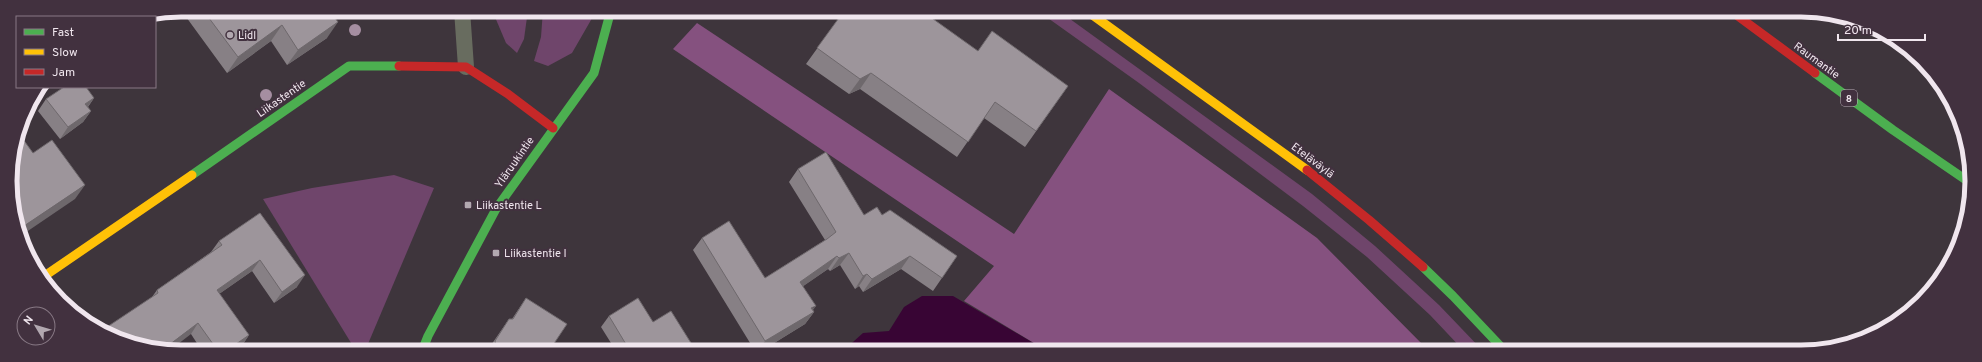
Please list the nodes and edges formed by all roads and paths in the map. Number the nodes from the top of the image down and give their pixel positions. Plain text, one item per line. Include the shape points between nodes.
1 (462, 17) edge
2 (609, 17) edge
3 (1095, 17) edge
4 (1739, 17) edge
5 (466, 67) junction
6 (553, 128) junction
7 (1965, 179) edge
8 (47, 274) edge
9 (424, 345) edge
10 (1500, 345) edge

1 - 5 lane
2 - 6 main road, Yläruukintie via 594,73
3 - 10 main road, Eteläväylä via 1324,183 1402,247 1472,314
4 - 7 main road, Raumantie / 8 via 1893,130
5 - 6 main road via 508,94
5 - 8 main road, Liikastentie via 349,66
6 - 9 main road, Yläruukintie via 496,209

